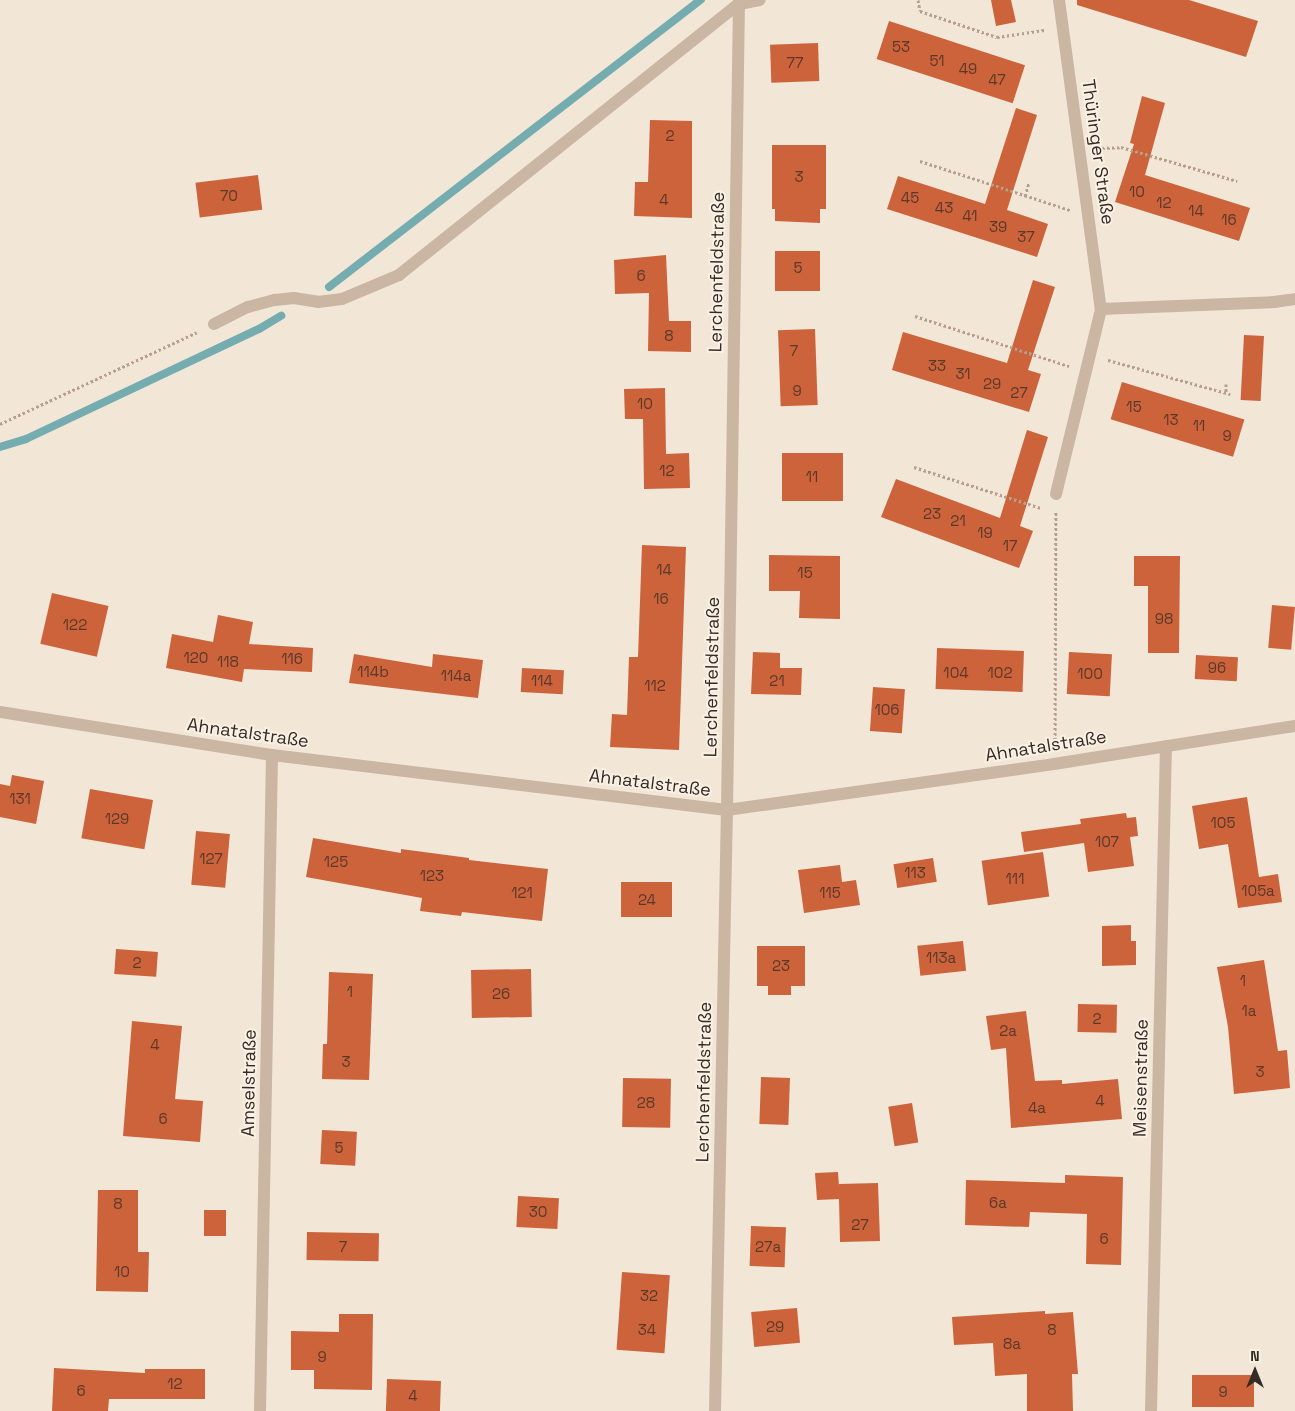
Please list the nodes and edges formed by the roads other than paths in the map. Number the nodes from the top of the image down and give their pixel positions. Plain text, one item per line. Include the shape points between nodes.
1 (760, 0) edge
2 (1059, 0) edge
3 (739, 2) edge
4 (1295, 299) edge
5 (1101, 309) junction
6 (214, 324) road end
7 (1056, 494) road end
8 (0, 712) edge
9 (1295, 726) edge
10 (1166, 746) junction
11 (272, 755) junction
12 (727, 810) junction
13 (260, 1411) edge
14 (715, 1411) edge
15 (1151, 1411) edge

1 - 3 street
2 - 5 street, Thüringer Straße
3 - 6 street via 399,275 342,299 318,302 294,298 275,300 248,307
3 - 12 street, Lerchenfeldstraße
4 - 5 street
5 - 7 street, Thüringer Straße
8 - 11 street, Ahnatalstraße
9 - 10 street, Ahnatalstraße
10 - 12 street, Ahnatalstraße
10 - 15 street, Meisenstraße
11 - 12 street, Ahnatalstraße
11 - 13 street, Amselstraße
12 - 14 street, Lerchenfeldstraße

